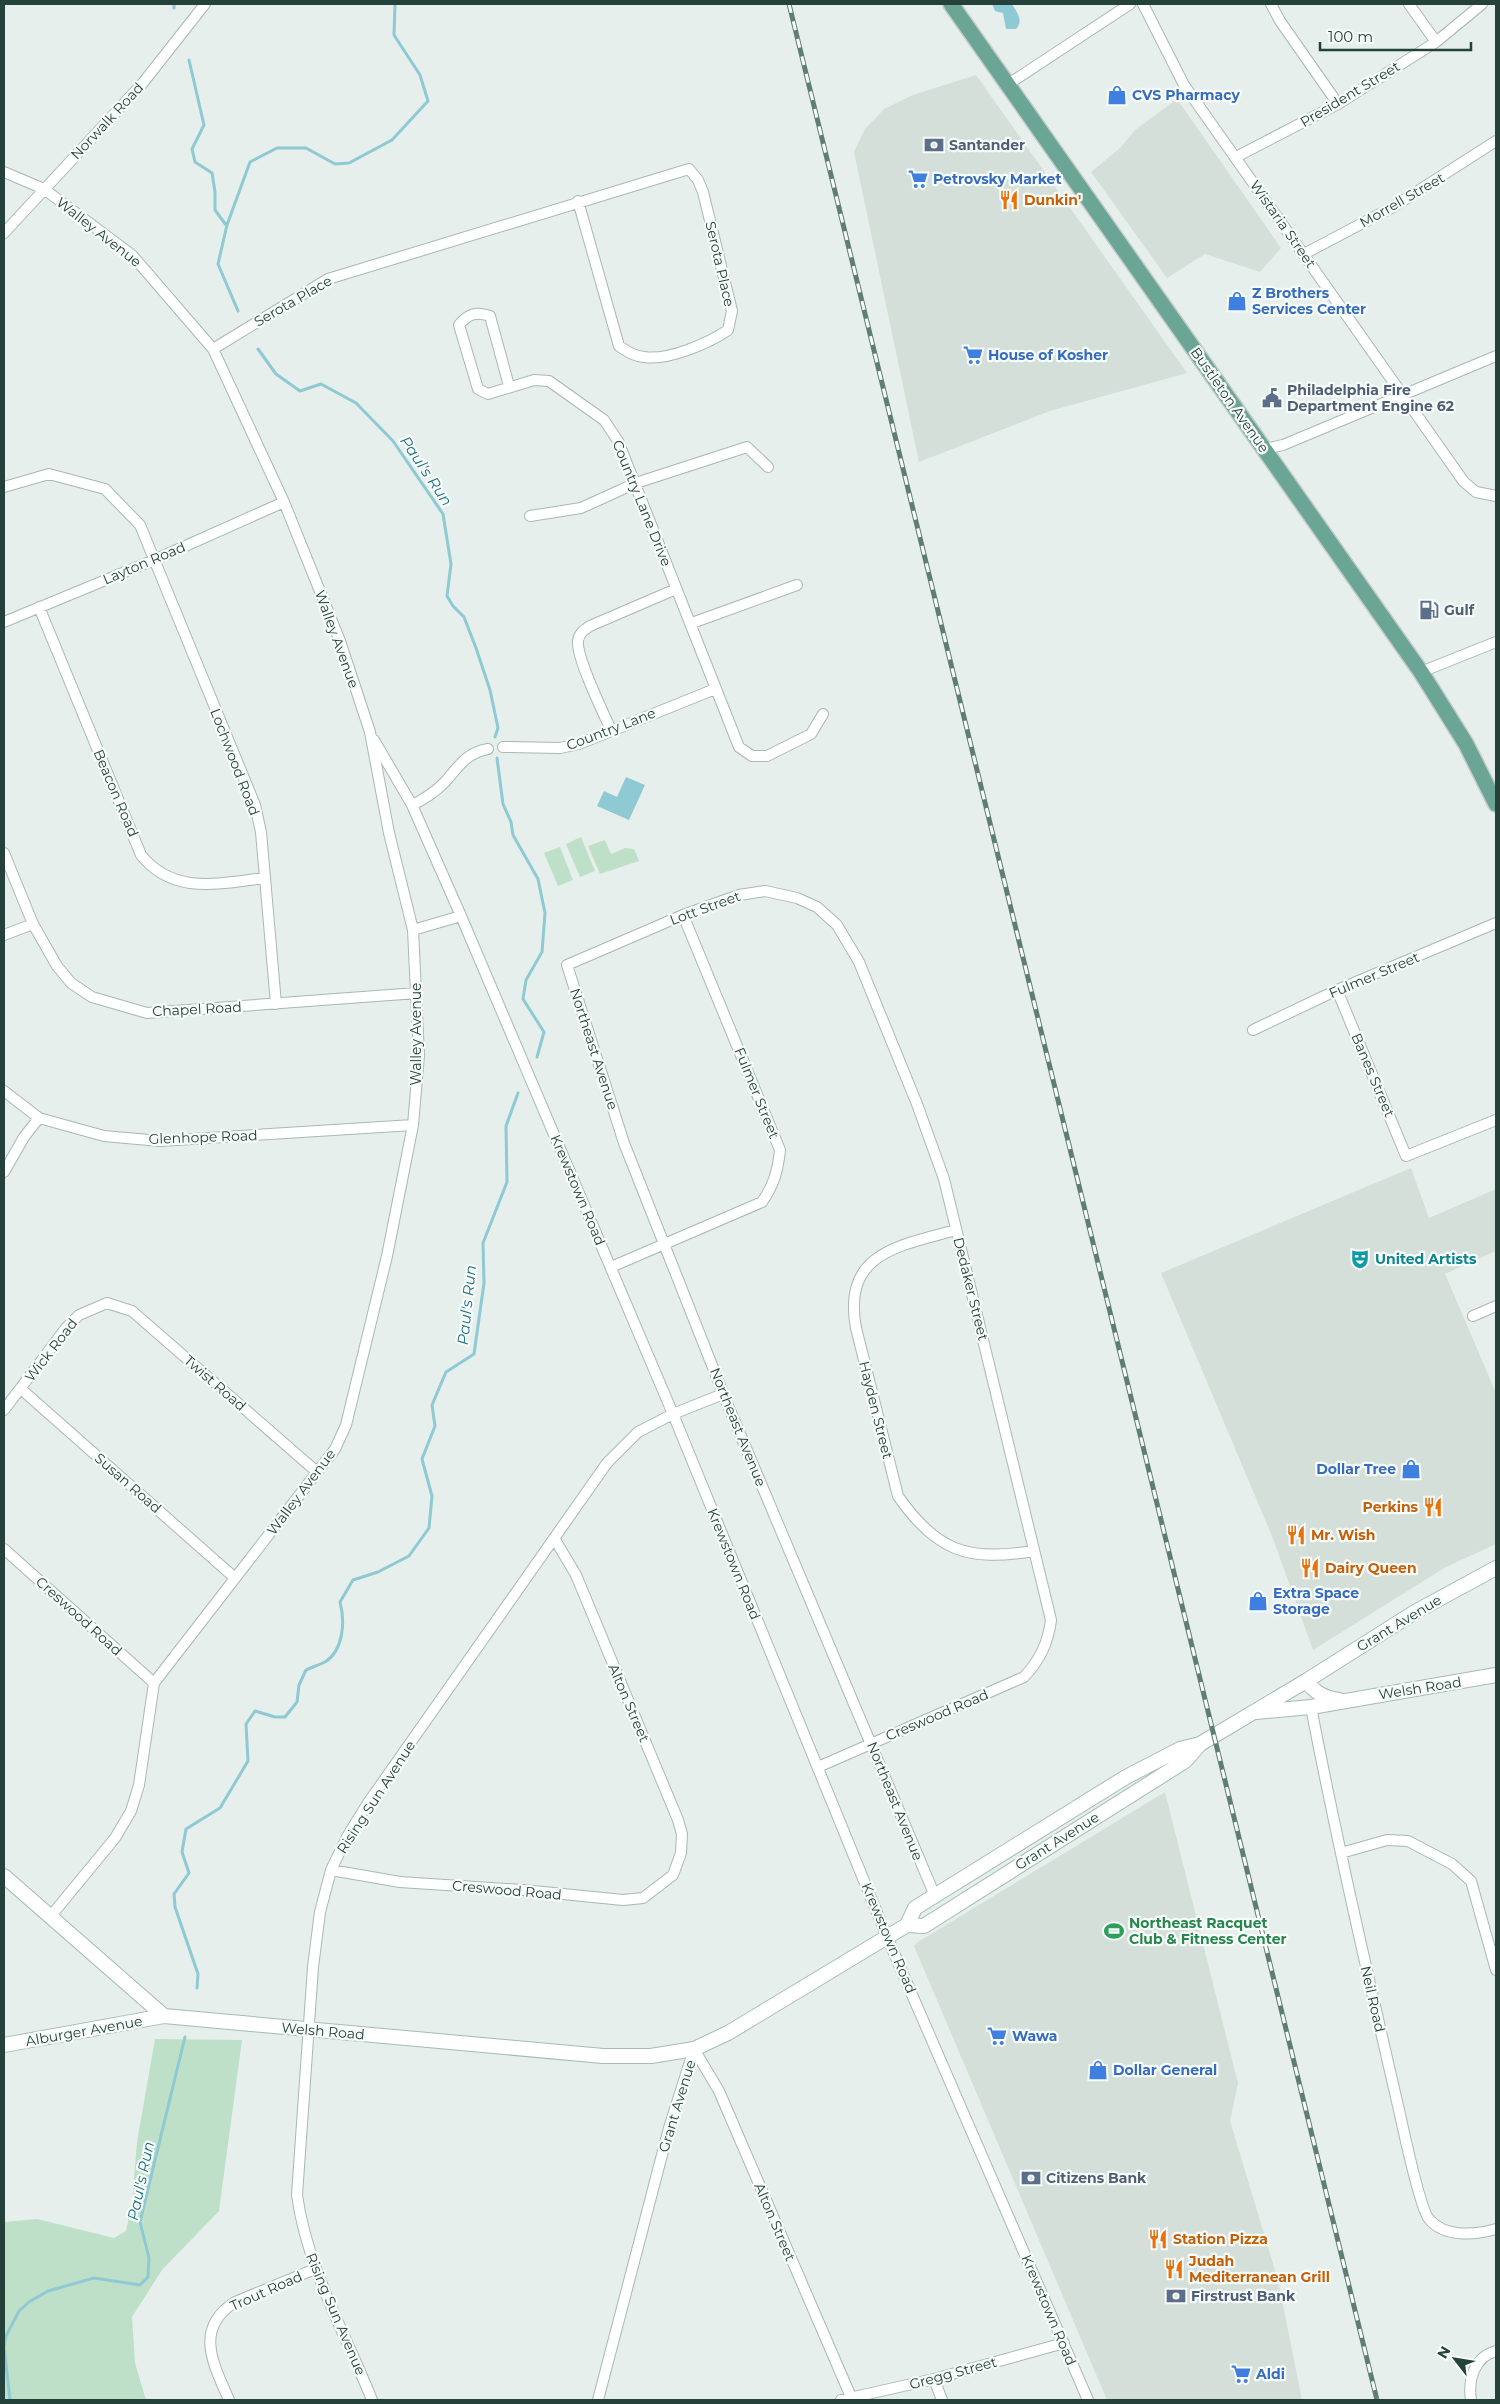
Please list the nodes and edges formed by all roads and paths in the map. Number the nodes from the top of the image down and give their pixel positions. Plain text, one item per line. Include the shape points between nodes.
1 (205, 4) edge
2 (951, 4) edge
3 (1130, 4) edge
4 (1143, 4) edge
5 (1271, 4) edge
6 (1409, 4) edge
7 (1482, 4) edge
8 (1436, 42) junction
9 (1007, 85) junction
10 (1338, 104) junction
11 (1496, 140) edge
12 (1236, 157) junction
13 (4, 172) edge
14 (44, 189) junction
15 (578, 201) junction
16 (4, 233) edge
17 (1304, 254) junction
18 (212, 349) junction
19 (1496, 356) edge
20 (509, 386) junction
21 (1404, 394) junction
22 (1265, 449) junction
23 (768, 467) dead end
24 (636, 483) junction
25 (4, 487) edge
26 (1496, 496) edge
27 (284, 502) junction
28 (530, 516) dead end
29 (154, 560) junction
30 (797, 585) dead end
31 (676, 589) junction
32 (39, 607) junction
33 (4, 622) edge
34 (692, 623) junction
35 (1496, 642) edge
36 (1421, 672) junction
37 (715, 689) junction
38 (823, 714) dead end
39 (611, 730) junction
40 (370, 732) junction
41 (503, 747) dead end
42 (488, 749) dead end
43 (1496, 804) edge
44 (412, 805) junction
45 (4, 853) edge
46 (265, 878) junction
47 (683, 915) junction
48 (461, 916) junction
49 (829, 918) joint
50 (1496, 923) edge
51 (32, 924) junction
52 (413, 930) junction
53 (4, 935) edge
54 (581, 958) joint
55 (1337, 990) junction
56 (417, 993) junction
57 (276, 1004) junction
58 (1253, 1030) dead end
59 (4, 1091) edge
60 (39, 1118) junction
61 (1496, 1120) edge
62 (413, 1125) junction
63 (4, 1172) edge
64 (956, 1230) junction
65 (666, 1245) junction
66 (611, 1267) junction
67 (107, 1303) joint
68 (1496, 1306) edge
69 (1473, 1316) dead end
70 (21, 1389) junction
71 (723, 1394) junction
72 (4, 1410) edge
73 (673, 1414) junction
74 (317, 1472) junction
75 (554, 1538) junction
76 (4, 1549) edge
77 (1033, 1552) junction
78 (1496, 1568) edge
79 (235, 1578) junction
80 (1028, 1673) joint
81 (1496, 1676) edge
82 (1306, 1681) junction
83 (154, 1683) junction
84 (1345, 1701) junction
85 (1310, 1707) junction
86 (1253, 1712) junction
87 (871, 1743) junction
88 (1200, 1744) junction
89 (818, 1767) junction
90 (1340, 1853) junction
91 (331, 1870) junction
92 (674, 1872) joint
93 (4, 1876) edge
94 (936, 1896) junction
95 (50, 1917) junction
96 (906, 1925) junction
97 (887, 1937) junction
98 (1496, 1970) edge
99 (164, 2016) junction
100 (308, 2030) junction
101 (4, 2045) edge
102 (694, 2048) junction
103 (1496, 2229) edge
104 (315, 2270) junction
105 (1064, 2343) junction
106 (1496, 2351) edge
107 (934, 2379) junction
108 (1470, 2396) edge
109 (846, 2399) edge
110 (229, 2400) edge
111 (372, 2400) edge
112 (598, 2400) edge
113 (942, 2400) edge
114 (1088, 2400) edge

1 - 14 street, Norwalk Road via 142,84
2 - 9 main road, Bustleton Avenue
3 - 9 street
4 - 12 street, Wistaria Street via 1184,85
5 - 10 street
6 - 8 street
7 - 8 street, President Street
8 - 10 street, President Street
9 - 22 main road, Bustleton Avenue
10 - 12 street, President Street
11 - 17 street, Morrell Street via 1394,207
12 - 17 street, Wistaria Street
13 - 14 street, Walley Avenue
14 - 16 street, Norwalk Road
14 - 18 street, Walley Avenue via 132,255
15 - 15 street, Serota Place via 688,169 698,180 714,238 732,311 728,330 713,340 660,358 632,354 620,346
15 - 18 street, Serota Place via 328,279
17 - 21 street, Wistaria Street
18 - 27 street, Walley Avenue
19 - 21 street
20 - 20 street, Country Lane Drive via 490,316 480,312 467,315 460,325 478,389 488,394
20 - 24 street, Country Lane Drive via 534,380 549,381 604,420 618,441
21 - 22 street via 1283,445
21 - 26 street, Wistaria Street via 1464,482 1476,492
22 - 36 main road, Bustleton Avenue
23 - 24 street via 747,448
24 - 28 street via 581,508
24 - 31 street, Country Lane Drive
25 - 29 street, Lochwood Road via 49,474 105,489 140,525
27 - 29 street, Layton Road
27 - 40 street, Walley Avenue via 340,641
29 - 32 street, Layton Road
29 - 46 street, Lochwood Road via 255,805
30 - 34 street
31 - 34 street, Country Lane Drive
31 - 39 street via 581,632 577,642 587,677
32 - 33 street, Layton Road
32 - 46 street, Beacon Road via 147,862 167,876 196,885
34 - 37 street, Country Lane Drive
35 - 36 street
36 - 43 main road, Bustleton Avenue via 1466,744
37 - 38 street, Country Lane Drive via 739,747 752,756 767,756 811,734
37 - 39 street, Country Lane
39 - 41 street, Country Lane via 579,744 560,748
40 - 44 street, Krewstown Road
40 - 52 street, Walley Avenue via 389,833
42 - 44 street via 464,759 428,797
44 - 48 street, Krewstown Road
45 - 51 street, Chapel Road
46 - 57 street, Lochwood Road
47 - 49 street, Lott Street via 739,895 765,891 796,898 817,907
47 - 54 street, Lott Street
47 - 65 street, Fulmer Street via 780,1150 775,1180 762,1202
48 - 52 street
48 - 66 street, Krewstown Road
49 - 64 street, Dedaker Street via 847,939 917,1104 944,1179
50 - 55 street, Fulmer Street
51 - 53 street
51 - 57 street, Chapel Road via 57,966 71,983 92,997 147,1013
52 - 56 street, Walley Avenue
54 - 65 street, Northeast Avenue via 567,965 624,1143
55 - 58 street, Fulmer Street
55 - 61 street, Banes Street via 1406,1156
56 - 57 street, Chapel Road
56 - 62 street, Walley Avenue via 419,1054
59 - 60 street, Glenhope Road
60 - 62 street, Glenhope Road via 104,1136 160,1141
60 - 63 street
62 - 74 street, Walley Avenue via 387,1256 346,1425 335,1448
64 - 77 street, Dedaker Street
64 - 77 street, Hayden Street via 903,1244 874,1259 854,1289 856,1328 898,1496 913,1518 952,1548 1001,1556
65 - 66 street, Fulmer Street
65 - 71 street, Northeast Avenue
66 - 73 street, Krewstown Road
67 - 70 street, Wick Road via 79,1315 66,1328
67 - 74 street, Twist Road via 132,1311
68 - 69 street
70 - 72 street, Wick Road
70 - 79 street, Susan Road
71 - 73 street, Rising Sun Avenue
71 - 87 street, Northeast Avenue
73 - 75 street, Rising Sun Avenue via 638,1432 607,1463
73 - 89 street, Krewstown Road
74 - 79 street, Walley Avenue
75 - 91 street, Rising Sun Avenue via 368,1803
75 - 92 street, Alton Street via 576,1575 678,1820 682,1834 681,1853
76 - 83 street, Creswood Road
77 - 80 street, Dedaker Street via 1051,1620 1048,1641
78 - 82 main road, Grant Avenue via 1395,1624
79 - 83 street, Walley Avenue
80 - 87 street, Creswood Road
81 - 84 main road, Welsh Road
82 - 84 main road, Welsh Road via 1318,1694
82 - 86 main road, Grant Avenue
83 - 95 street, Walley Avenue via 139,1785 130,1812 115,1838
84 - 85 main road, Welsh Road
85 - 86 main road, Welsh Road
85 - 90 street, Neil Road
86 - 88 main road, Grant Avenue
87 - 89 street, Creswood Road
87 - 94 street, Northeast Avenue
88 - 94 main road, Grant Avenue via 1180,1749 1126,1777
88 - 96 main road, Grant Avenue via 1185,1761 924,1926
89 - 97 street, Krewstown Road
90 - 98 street via 1387,1840 1408,1841 1452,1864 1471,1881
90 - 103 street, Neil Road via 1410,2158 1428,2218 1442,2228 1461,2234 1480,2234
91 - 92 street, Creswood Road via 400,1882 623,1900 643,1898
91 - 100 street, Rising Sun Avenue via 320,1912
93 - 95 main road
94 - 96 main road, Grant Avenue via 915,1908
95 - 99 main road
96 - 97 main road, Grant Avenue
97 - 102 main road, Grant Avenue via 755,2018
97 - 105 street, Krewstown Road
99 - 100 main road, Welsh Road
99 - 101 main road, Alburger Avenue
100 - 102 main road, Welsh Road via 603,2056 651,2056
100 - 104 street, Rising Sun Avenue via 297,2195 301,2226
102 - 109 street, Alton Street via 719,2091
102 - 112 street, Grant Avenue via 669,2128
104 - 110 street, Trout Road via 235,2302 218,2318 209,2341 210,2358
104 - 111 street, Rising Sun Avenue
105 - 107 street, Gregg Street
105 - 114 street, Krewstown Road
106 - 108 street via 1476,2365 1469,2386
107 - 109 street, Gregg Street
107 - 113 street

